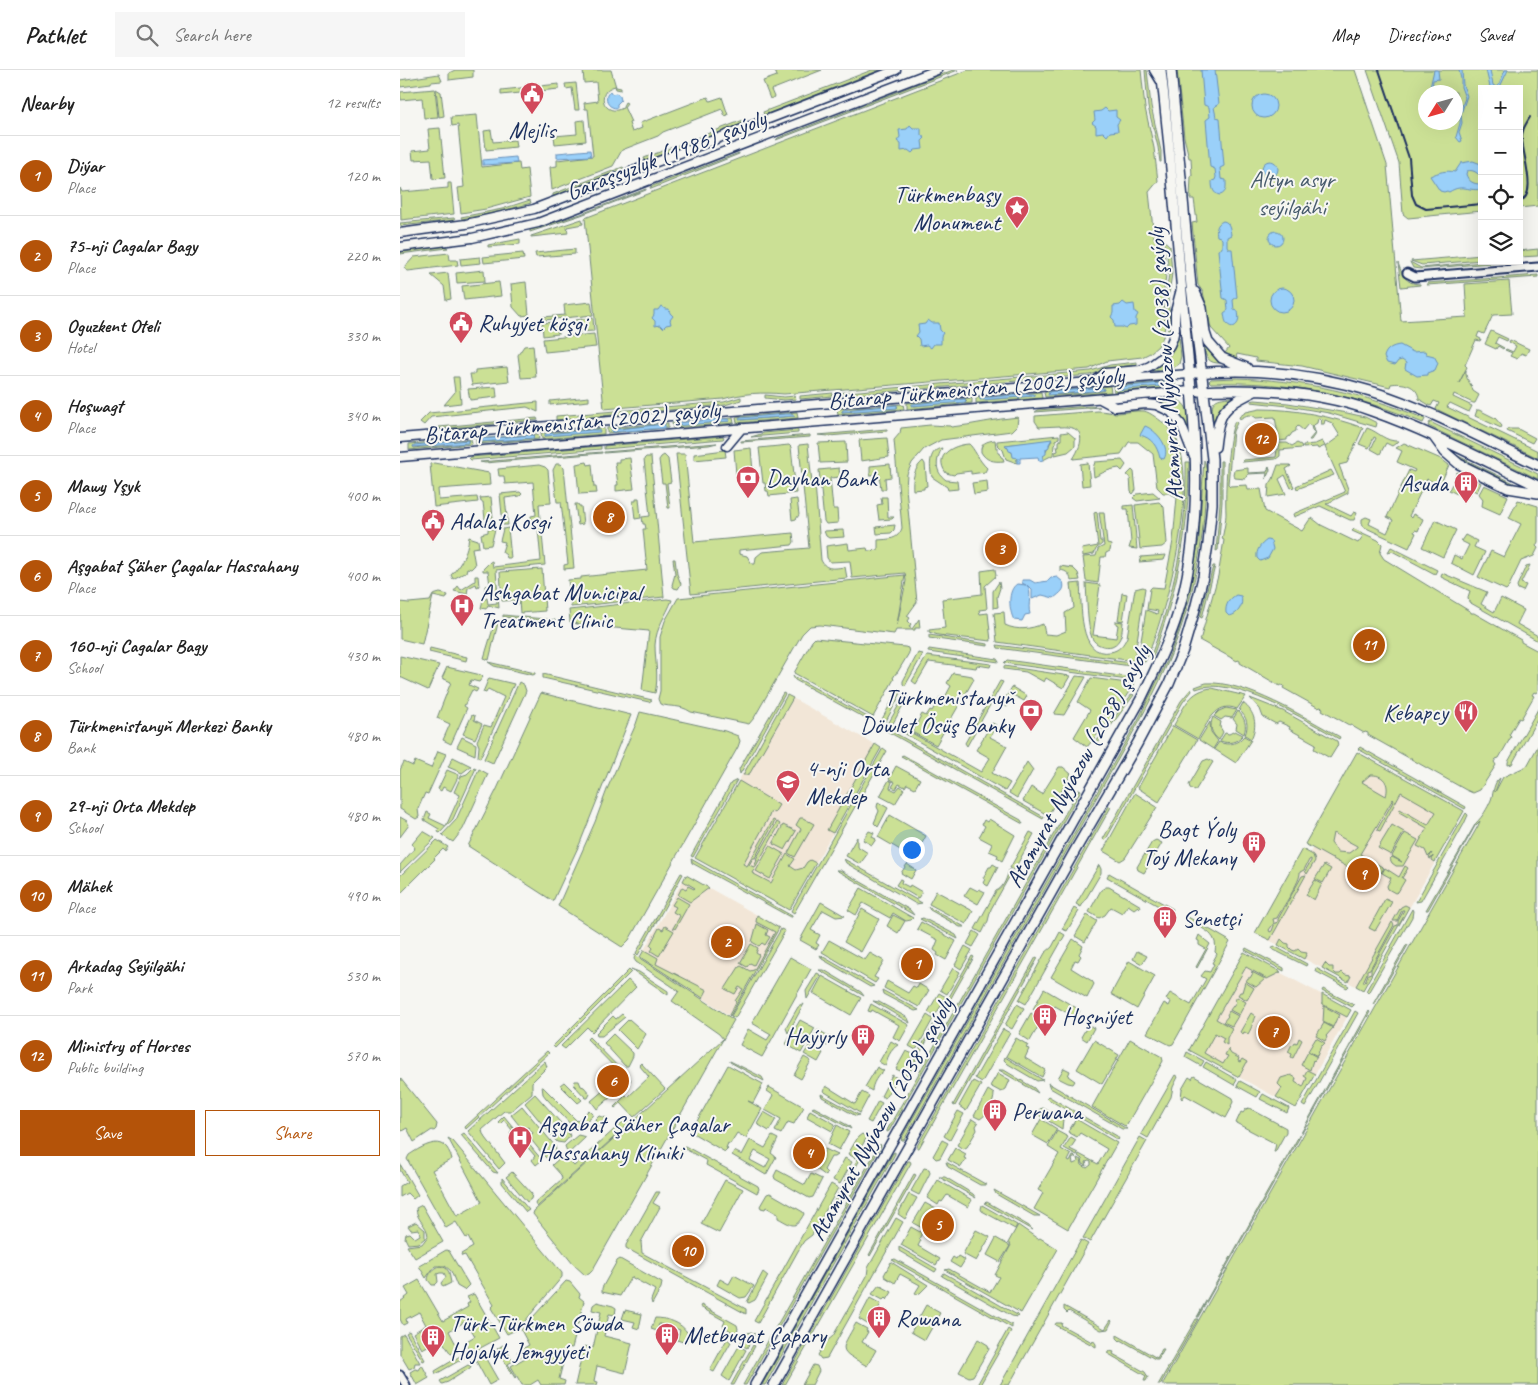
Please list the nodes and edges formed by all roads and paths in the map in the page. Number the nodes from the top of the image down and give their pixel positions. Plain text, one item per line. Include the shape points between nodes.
1 (896, 70) edge
2 (937, 70) edge
3 (1154, 70) edge
4 (1161, 70) edge
5 (1172, 70) edge
6 (1167, 84) junction
7 (523, 212) junction
8 (458, 225) junction
9 (526, 226) junction
10 (400, 233) edge
11 (458, 240) junction
12 (400, 246) edge
13 (1538, 267) edge
14 (1407, 273) dead end
15 (1191, 286) junction
16 (1181, 287) junction
17 (1202, 372) junction
18 (1259, 372) junction
19 (1189, 374) junction
20 (1095, 381) junction
21 (1258, 390) junction
22 (1191, 391) junction
23 (1204, 391) junction
24 (1098, 399) junction
25 (811, 404) junction
26 (813, 422) junction
27 (742, 428) junction
28 (1432, 435) junction
29 (400, 438) edge
30 (727, 446) dead end
31 (400, 457) edge
32 (1212, 459) junction
33 (1196, 462) junction
34 (1538, 466) edge
35 (1538, 486) edge
36 (1538, 493) edge
37 (400, 1375) edge
38 (406, 1385) edge
39 (755, 1385) edge
40 (774, 1385) edge

1 - 7 main road, Garaşsyzlyk (1986) şaýoly
2 - 9 main road, Garaşsyzlyk (1986) şaýoly
3 - 6 main road
4 - 6 main road, Atamyrat Nyýazow (2038) şaýoly
5 - 6 main road, Atamyrat Nyýazow (2038) şaýoly
6 - 15 main road, Atamyrat Nyýazow (2038) şaýoly
6 - 16 main road, Atamyrat Nyýazow (2038) şaýoly
7 - 8 main road, Garaşsyzlyk (1986) şaýoly
7 - 9 main road
8 - 10 main road, Garaşsyzlyk (1986) şaýoly
8 - 11 main road
9 - 11 main road, Garaşsyzlyk (1986) şaýoly
11 - 12 main road, Garaşsyzlyk (1986) şaýoly
13 - 14 street via 1415,277
15 - 17 main road, Atamyrat Nyýazow (2038) şaýoly
15 - 18 main road via 1202,308 1207,337 1214,350 1231,363
16 - 19 main road, Atamyrat Nyýazow (2038) şaýoly
16 - 20 main road via 1173,338 1161,358 1140,370 1104,373
17 - 18 main road, Bitarap Türkmenistan (2002) şaýoly
17 - 19 main road, Bitarap Türkmenistan (2002) şaýoly
17 - 23 main road, Atamyrat Nyýazow (2038) şaýoly
18 - 34 main road, Bitarap Türkmenistan (2002) şaýoly via 1321,379 1375,393 1438,418
19 - 20 main road, Bitarap Türkmenistan (2002) şaýoly
19 - 22 main road, Atamyrat Nyýazow (2038) şaýoly
20 - 25 main road, Bitarap Türkmenistan (2002) şaýoly
21 - 23 main road, Bitarap Türkmenistan (2002) şaýoly
21 - 28 main road, Bitarap Türkmenistan (2002) şaýoly via 1346,403
21 - 32 main road via 1234,401 1223,412
22 - 23 main road, Bitarap Türkmenistan (2002) şaýoly
22 - 24 main road, Bitarap Türkmenistan (2002) şaýoly
22 - 33 main road, Atamyrat Nyýazow (2038) şaýoly
23 - 32 main road, Atamyrat Nyýazow (2038) şaýoly
24 - 26 main road, Bitarap Türkmenistan (2002) şaýoly
24 - 33 main road via 1115,406 1156,405 1171,412 1181,424
25 - 26 main road
25 - 29 main road, Bitarap Türkmenistan (2002) şaýoly
26 - 27 main road, Bitarap Türkmenistan (2002) şaýoly
27 - 30 main road
27 - 31 main road, Bitarap Türkmenistan (2002) şaýoly
28 - 35 main road, Bitarap Türkmenistan (2002) şaýoly
28 - 36 main road via 1459,464 1508,488
32 - 40 main road, Atamyrat Nyýazow (2038) şaýoly via 1212,504 1203,576 1183,650 1165,692
33 - 39 main road, Atamyrat Nyýazow (2038) şaýoly via 1194,524 1183,593 1152,677
37 - 38 street

